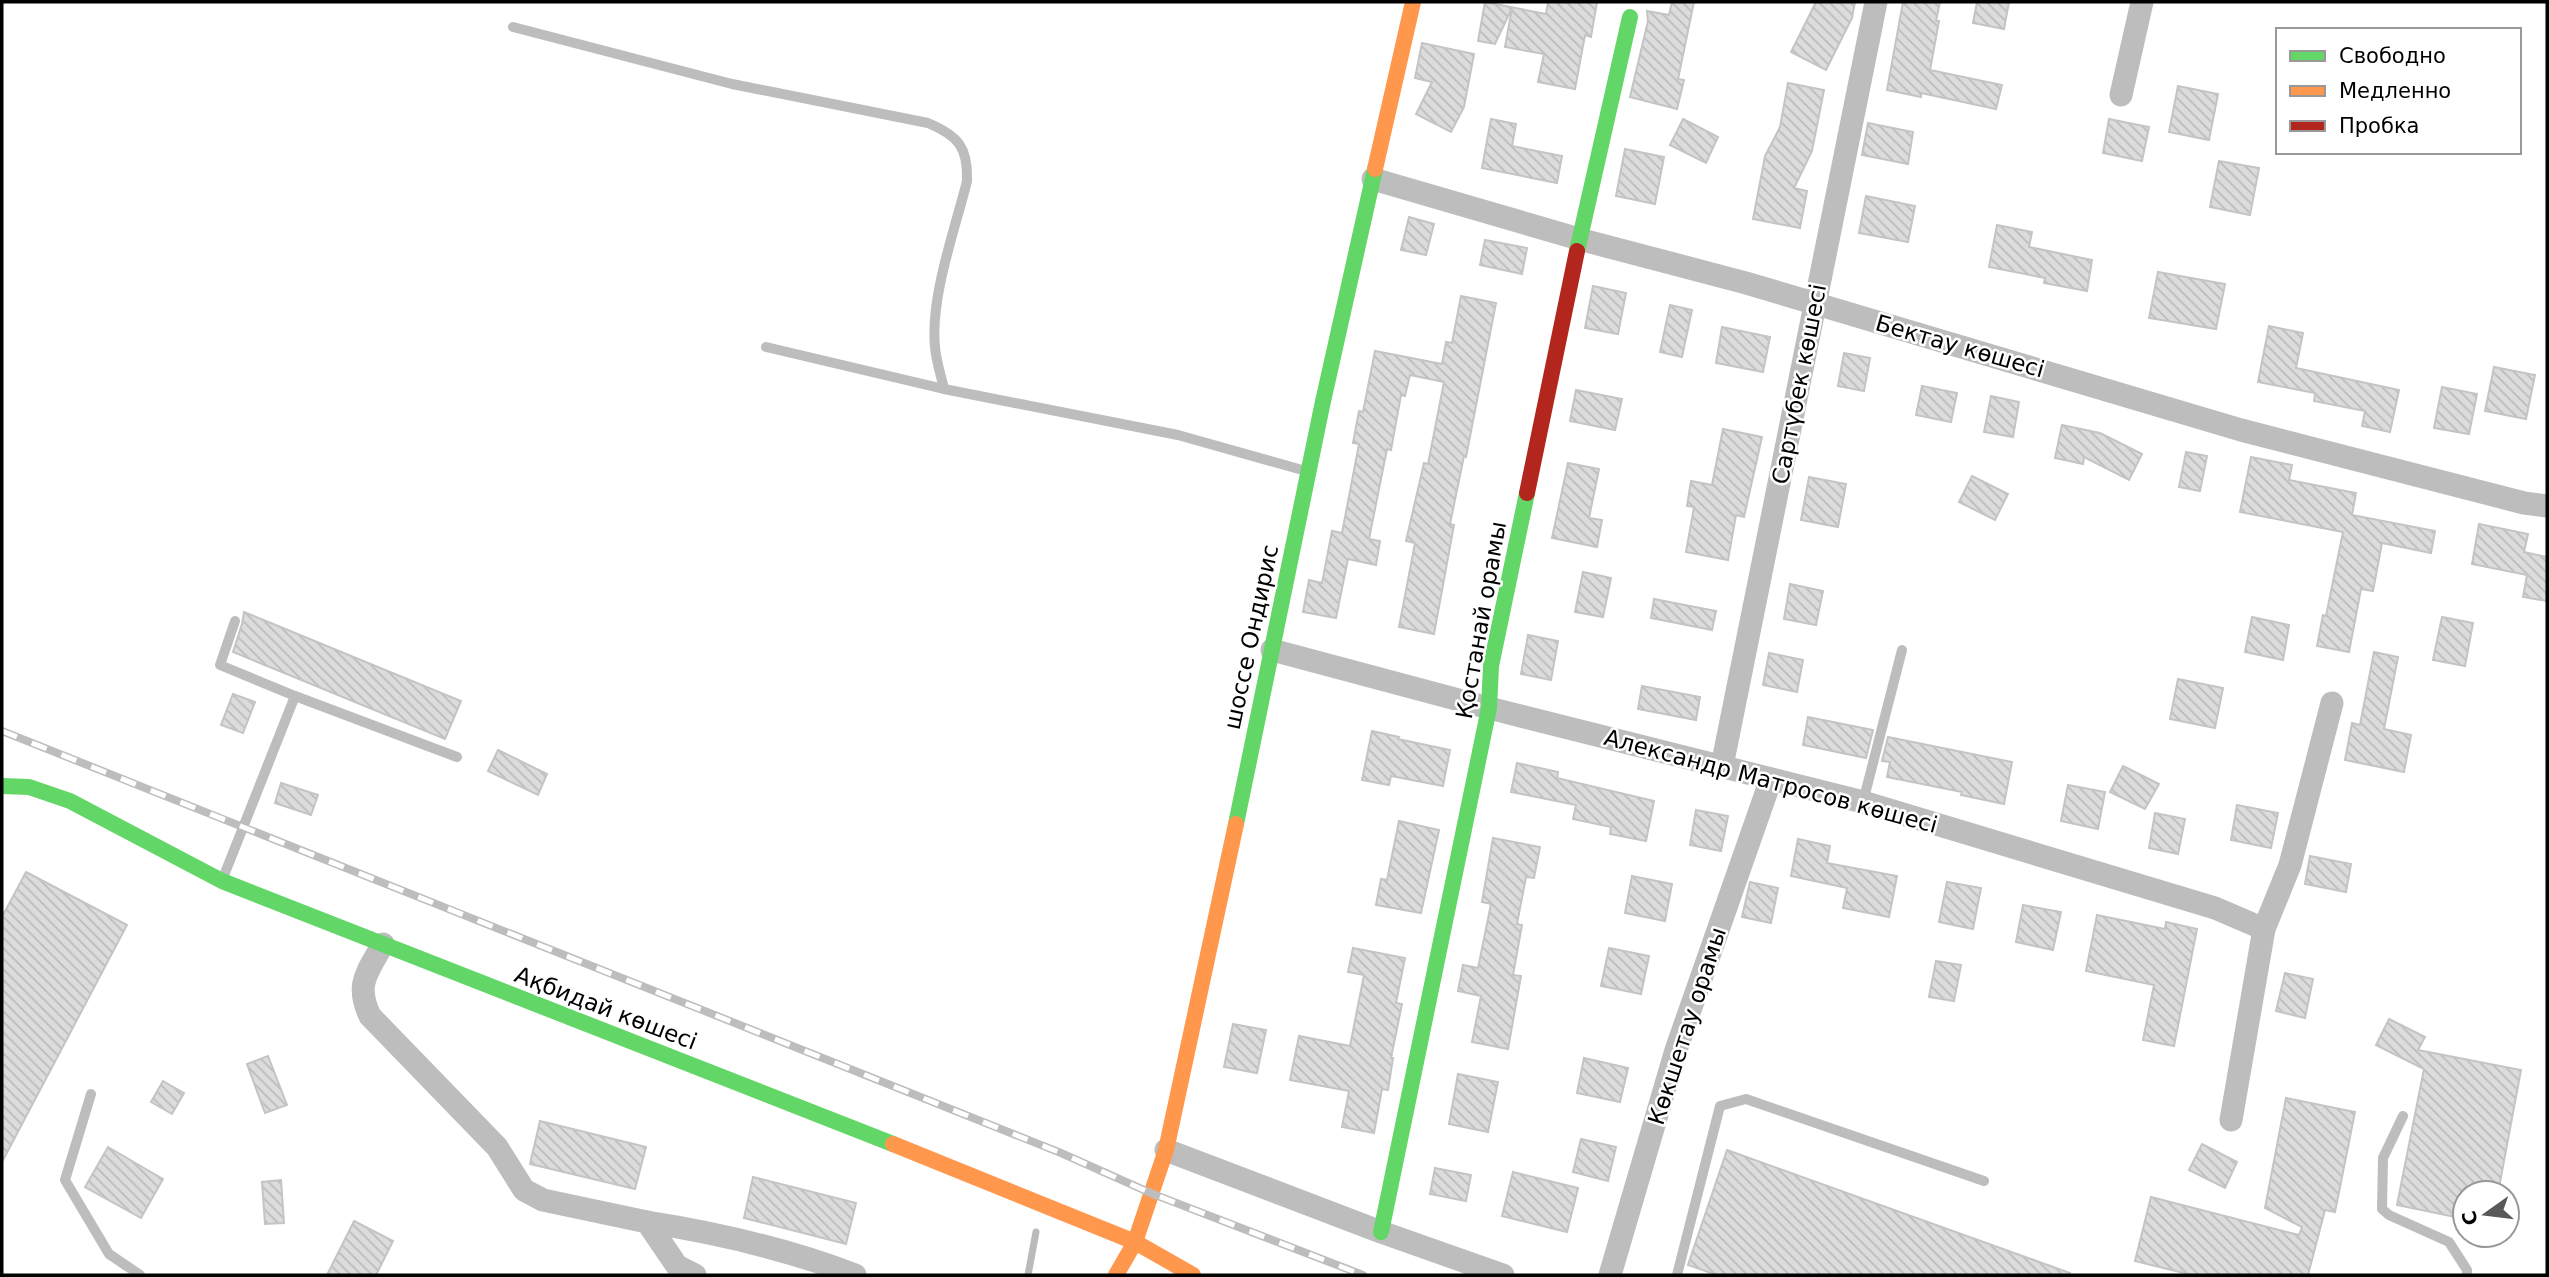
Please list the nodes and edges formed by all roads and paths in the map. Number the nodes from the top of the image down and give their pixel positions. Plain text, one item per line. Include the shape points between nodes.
1 (1413, 2) edge
2 (1876, 2) edge
3 (2142, 2) edge
4 (1630, 17) dead end
5 (513, 27) dead end
6 (2121, 95) dead end
7 (1373, 179) junction
8 (1579, 239) junction
9 (1814, 304) junction
10 (766, 347) dead end
11 (944, 389) junction
12 (1308, 472) junction
13 (2547, 506) edge
14 (234, 621) dead end
15 (1272, 650) junction
16 (1902, 650) dead end
17 (295, 696) junction
18 (2332, 703) dead end
19 (1489, 708) junction
20 (457, 757) dead end
21 (1722, 766) junction
22 (1771, 779) junction
23 (2, 786) edge
24 (1863, 802) junction
25 (222, 881) junction
26 (2264, 929) junction
27 (383, 944) junction
28 (91, 1094) dead end
29 (2403, 1116) dead end
30 (2231, 1120) dead end
31 (1166, 1150) junction
32 (1984, 1181) dead end
33 (647, 1222) junction
34 (1381, 1232) junction
35 (1135, 1242) junction
36 (809, 1267) edge
37 (139, 1275) edge
38 (695, 1275) edge
39 (855, 1275) edge
40 (1116, 1275) edge
41 (1193, 1275) edge
42 (1503, 1275) edge
43 (1610, 1275) edge
44 (1677, 1275) edge
45 (2467, 1275) edge

1 - 7 street, шоссе Ондирис
2 - 9 street, Сартүбек көшесі
3 - 6 street
4 - 8 street, Қостанай орамы
5 - 11 lane via 732,84 928,122 948,131 962,146 968,163 935,322 934,348
7 - 8 street, Бектау көшесі
7 - 12 street, шоссе Ондирис
8 - 9 street, Бектау көшесі
8 - 19 street, Қостанай орамы via 1491,666
9 - 13 street, Бектау көшесі via 2241,430
9 - 21 street, Сартүбек көшесі
10 - 11 lane
11 - 12 lane via 1178,435
12 - 15 street, шоссе Ондирис
14 - 17 lane via 220,665
15 - 19 street, Александр Матросов көшесі
15 - 31 street, шоссе Ондирис
16 - 24 lane
17 - 20 lane
17 - 25 lane
18 - 26 street via 2290,865
19 - 21 street, Александр Матросов көшесі
19 - 34 street, Қостанай орамы
21 - 22 street, Александр Матросов көшесі
22 - 24 street, Александр Матросов көшесі
22 - 43 street, Көкшетау орамы via 1676,1050
23 - 25 street, Ақбидай көшесі via 29,788 70,801
24 - 26 street, Александр Матросов көшесі via 2215,908
25 - 27 street, Ақбидай көшесі
26 - 30 street
27 - 33 street via 364,978 363,1000 370,1016 497,1147 524,1190 543,1200
27 - 35 street, Ақбидай көшесі
28 - 37 lane via 65,1180 109,1254
29 - 45 lane via 2383,1158 2382,1209 2449,1242
31 - 34 street
31 - 35 street, шоссе Ондирис
32 - 44 lane via 1746,1099 1720,1106
33 - 36 street via 712,1232
33 - 38 street via 677,1266
34 - 42 street
35 - 40 street, шоссе Ондирис
35 - 41 street, Ақбидай көшесі
36 - 39 street

